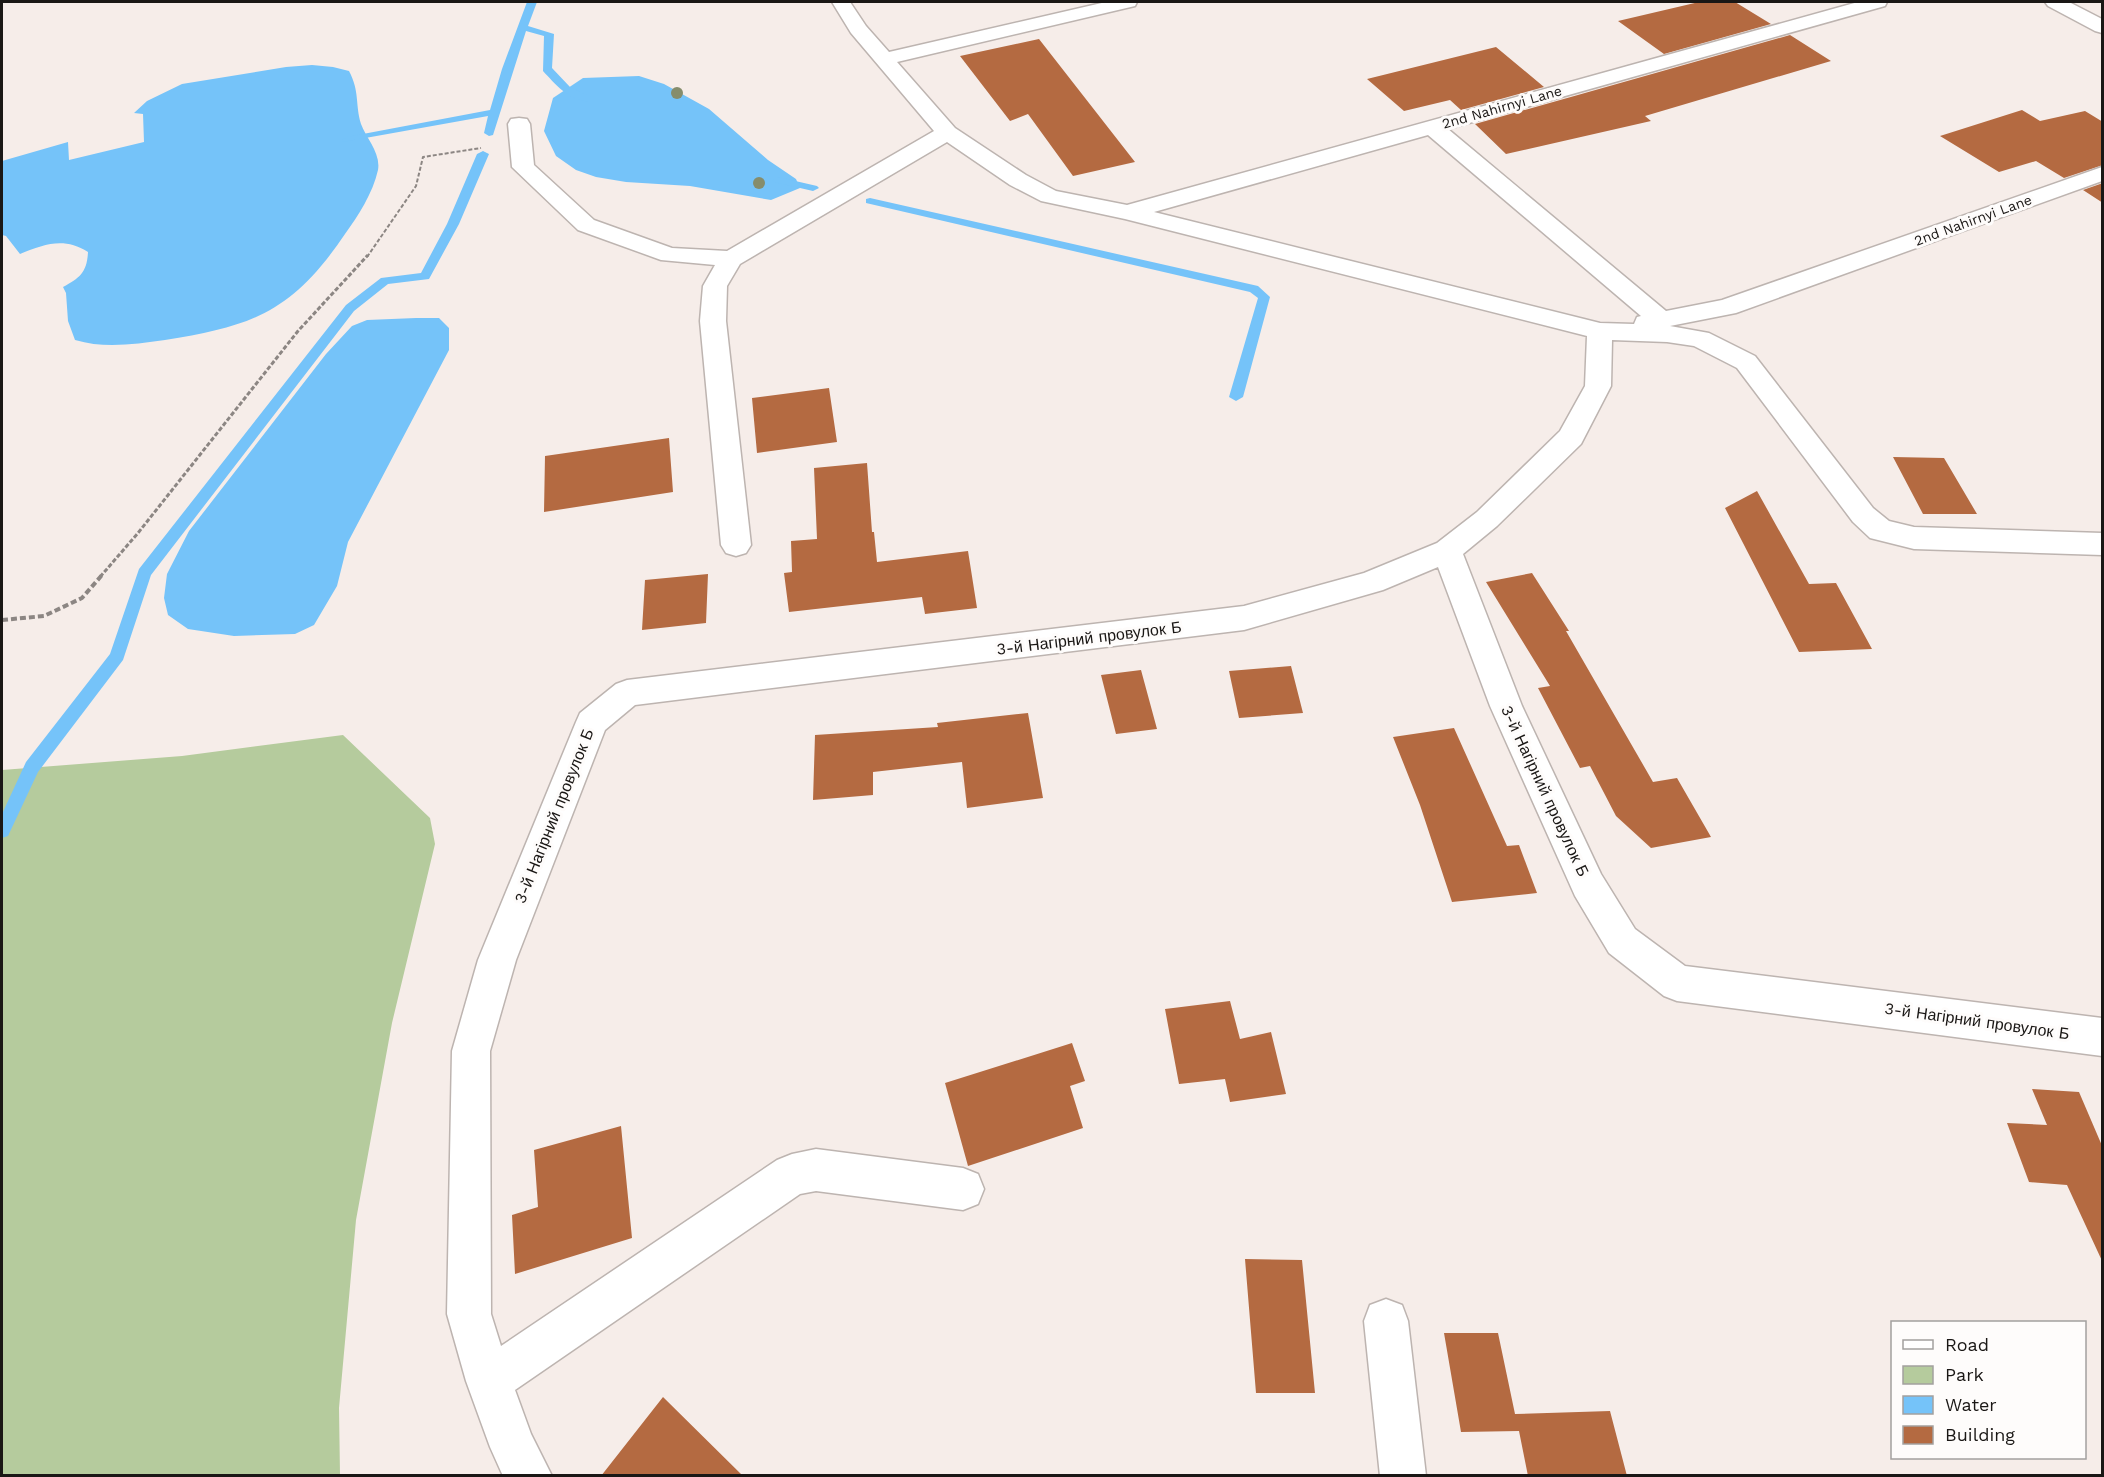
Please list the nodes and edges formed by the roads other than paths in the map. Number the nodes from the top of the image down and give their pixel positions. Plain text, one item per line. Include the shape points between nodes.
1 (841, 2) edge
2 (1128, 2) edge
3 (1878, 2) edge
4 (2055, 2) edge
5 (2103, 27) edge
6 (886, 59) junction
7 (1432, 127) junction
8 (520, 133) road end
9 (947, 133) junction
10 (2103, 174) edge
11 (1126, 212) junction
12 (731, 259) junction
13 (1727, 307) junction
14 (1661, 320) junction
15 (1600, 332) junction
16 (1700, 339) junction
17 (2103, 544) edge
18 (736, 545) dead end
19 (1447, 551) junction
20 (2103, 1037) edge
21 (963, 1189) dead end
22 (1386, 1321) dead end
23 (489, 1381) junction
24 (529, 1476) edge
25 (1403, 1476) edge

1 - 6 street via 858,29
2 - 6 street
3 - 7 street, 2nd Nahirnyi Lane
4 - 5 street
6 - 9 street
7 - 11 street, 2nd Nahirnyi Lane
7 - 14 street
8 - 12 street via 523,167 586,225 669,255
9 - 11 street via 1049,196
9 - 12 street
10 - 13 street, 2nd Nahirnyi Lane
11 - 15 street
12 - 18 street via 715,286 713,321
13 - 14 street, 2nd Nahirnyi Lane
13 - 16 street
14 - 15 street, 2nd Nahirnyi Lane
15 - 16 street
15 - 19 street via 1598,386 1571,437 1487,519
16 - 17 street via 1746,362 1863,515 1880,530 1914,538
19 - 20 street, 3-й Нагірний провулок Б via 1506,706 1588,885 1622,941 1677,983
19 - 23 street, 3-й Нагірний провулок Б via 1372,582 1244,618 627,693 592,722 497,960 471,1051 469,1314
21 - 23 street via 816,1170 792,1174
22 - 25 street
23 - 24 street, 3-й Нагірний провулок Б via 513,1446

